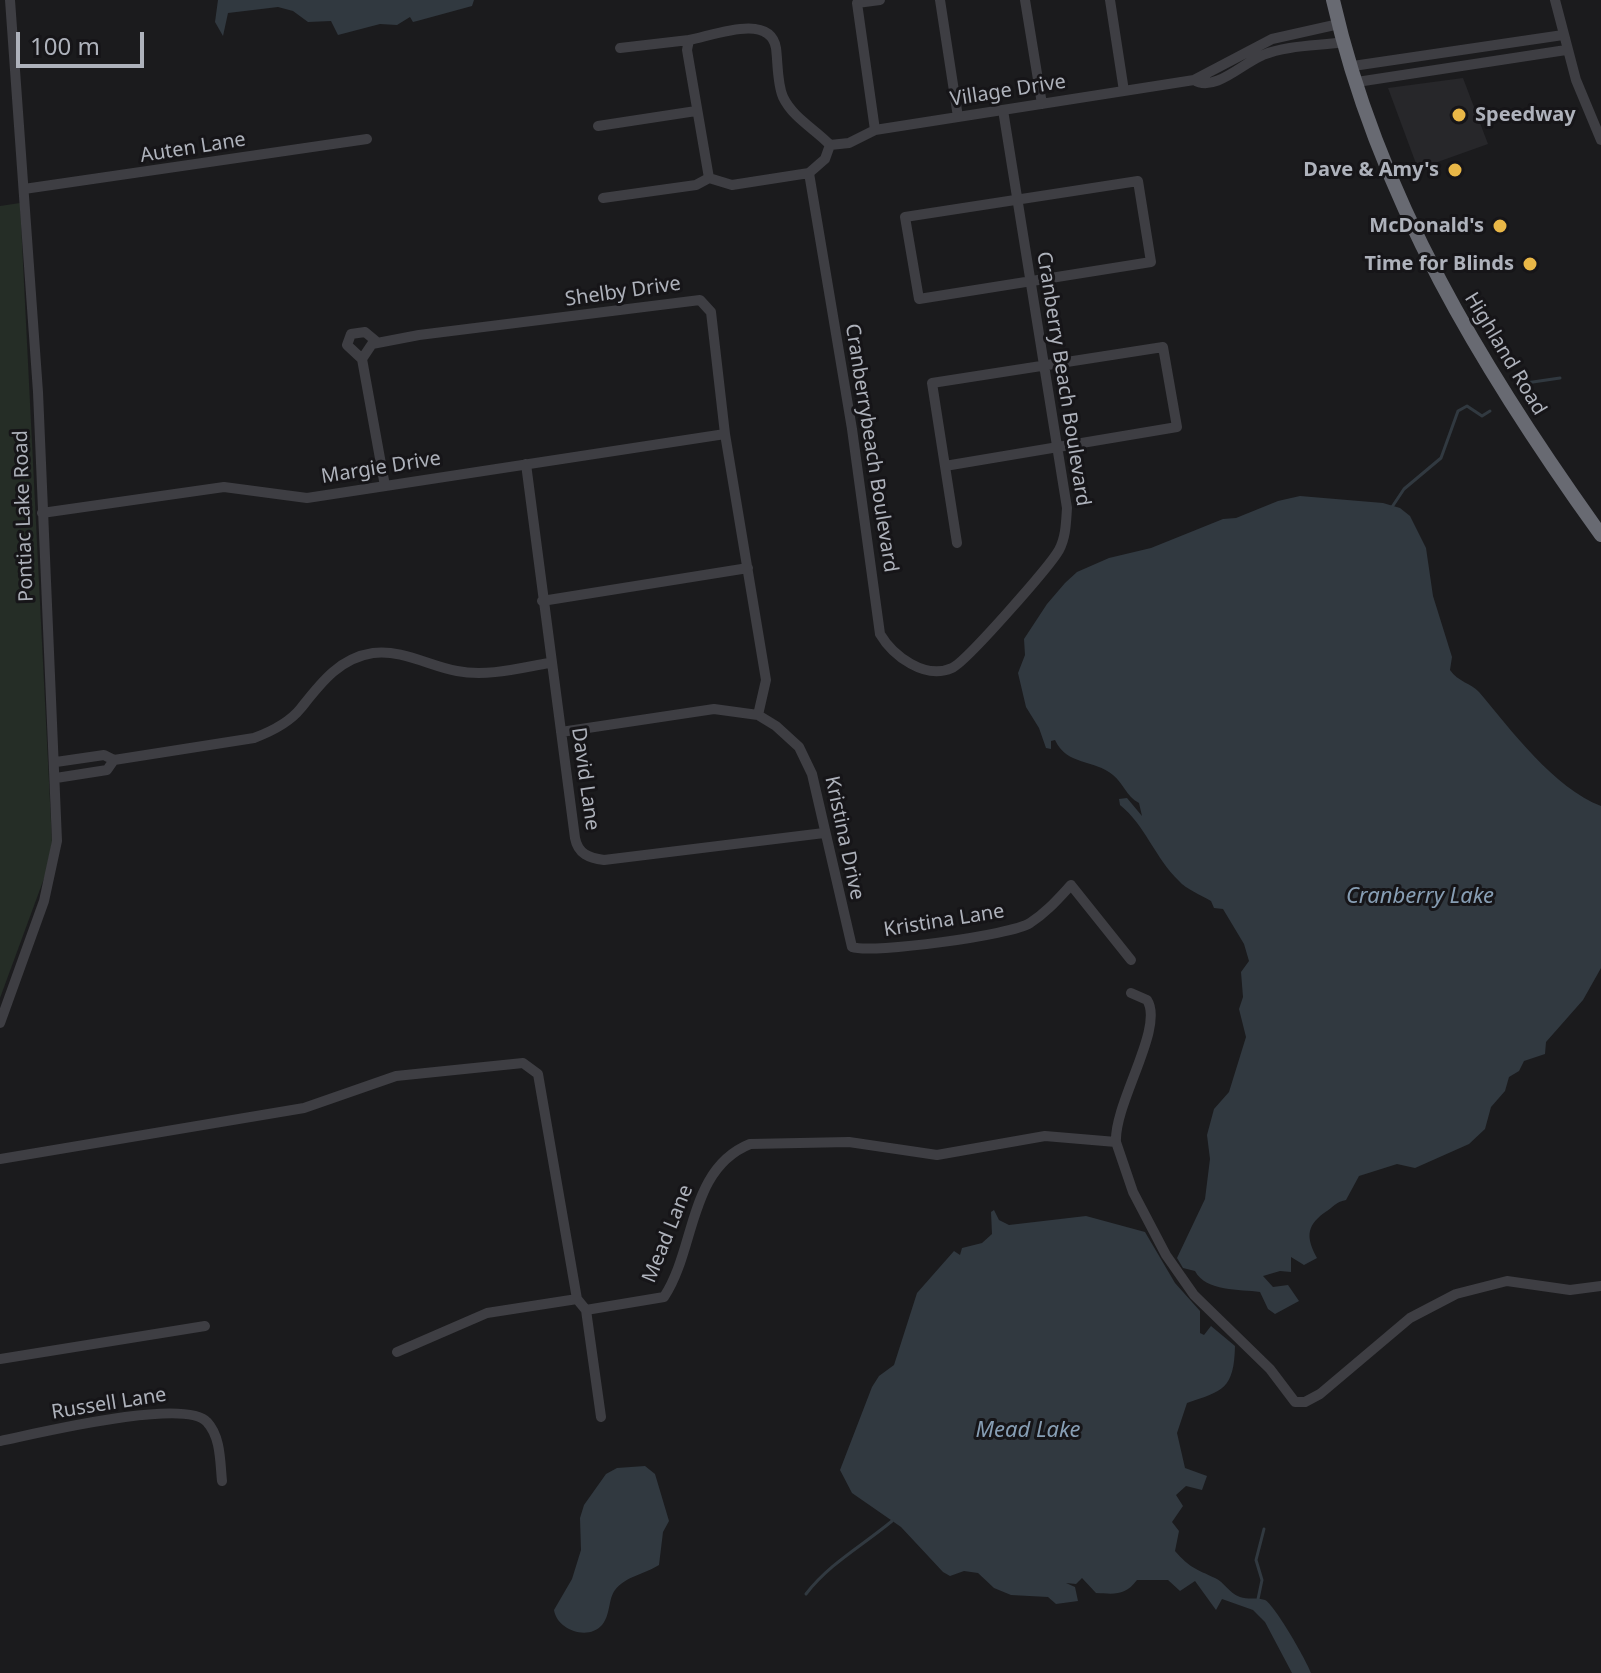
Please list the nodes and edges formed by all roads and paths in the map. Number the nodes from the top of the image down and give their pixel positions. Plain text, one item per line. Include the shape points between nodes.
1 (10, 0) edge
2 (880, 0) edge
3 (940, 0) edge
4 (1025, 0) edge
5 (1110, 0) edge
6 (1333, 0) edge
7 (1555, 0) edge
8 (1339, 24) junction
9 (1563, 35) junction
10 (689, 40) junction
11 (1345, 42) junction
12 (620, 48) dead end
13 (1466, 49) junction
14 (1566, 50) junction
15 (1429, 55) junction
16 (1469, 64) junction
17 (1353, 66) junction
18 (1432, 69) junction
19 (1194, 80) junction
20 (1357, 82) junction
21 (1124, 91) junction
22 (1042, 104) junction
23 (1003, 110) junction
24 (696, 111) junction
25 (958, 117) junction
26 (598, 126) dead end
27 (875, 130) junction
28 (367, 139) dead end
29 (1601, 140) edge
30 (830, 145) junction
31 (809, 173) junction
32 (709, 178) junction
33 (24, 189) junction
34 (603, 198) dead end
35 (1018, 199) junction
36 (1031, 282) junction
37 (377, 342) junction
38 (362, 359) junction
39 (1044, 366) junction
40 (725, 434) junction
41 (1057, 448) junction
42 (526, 464) junction
43 (945, 466) junction
44 (385, 486) junction
45 (42, 513) junction
46 (1601, 535) edge
47 (957, 543) dead end
48 (748, 568) junction
49 (542, 601) junction
50 (549, 663) junction
51 (959, 663) joint
52 (758, 715) junction
53 (561, 732) junction
54 (114, 760) junction
55 (56, 762) junction
56 (56, 778) junction
57 (824, 833) junction
58 (854, 948) joint
59 (1131, 960) dead end
60 (1131, 993) dead end
61 (0, 1023) edge
62 (1116, 1142) junction
63 (0, 1159) edge
64 (1601, 1286) edge
65 (577, 1299) junction
66 (586, 1310) junction
67 (205, 1326) dead end
68 (397, 1352) dead end
69 (0, 1359) edge
70 (601, 1417) dead end
71 (0, 1441) edge
72 (222, 1481) dead end

1 - 33 street, Pontiac Lake Road
2 - 27 street via 857,3
3 - 25 street
4 - 22 street
5 - 21 street
6 - 8 highway, Highland Road
7 - 9 street
8 - 11 highway, Highland Road
8 - 19 street, Village Drive via 1272,39
9 - 13 street
9 - 14 street
10 - 12 street
10 - 24 street
10 - 30 street via 754,27 766,32 775,43 782,95 793,114
11 - 17 highway, Highland Road
11 - 19 street, Village Drive via 1263,55 1214,82
13 - 15 street
13 - 16 street
14 - 16 street
14 - 29 street
15 - 17 street
15 - 18 street
16 - 18 street
17 - 20 highway, Highland Road
18 - 20 street
19 - 21 street, Village Drive
20 - 46 highway, Highland Road via 1402,205 1457,316
21 - 22 street, Village Drive
22 - 23 street, Village Drive
23 - 25 street, Village Drive
23 - 35 street, Cranberry Beach Boulevard
24 - 26 street
24 - 32 street
25 - 27 street, Village Drive
27 - 30 street, Village Drive via 849,143
28 - 33 street, Auten Lane
30 - 31 street via 825,159
31 - 32 street via 732,185
31 - 51 street, Cranberrybeach Boulevard via 880,634 900,657 930,671
32 - 34 street via 696,185
33 - 45 street, Pontiac Lake Road
35 - 36 street, Cranberry Beach Boulevard
35 - 36 street via 905,217 919,299
35 - 36 street via 1138,181 1147,235 1151,262
36 - 39 street, Cranberry Beach Boulevard
37 - 38 street
37 - 38 street via 365,332 351,334 347,345
37 - 40 street, Shelby Drive via 700,300 711,312
38 - 44 street
39 - 41 street, Cranberry Beach Boulevard
39 - 41 street via 1163,347 1177,427
39 - 43 street via 932,383
40 - 42 street, Margie Drive
40 - 48 street, Shelby Drive
41 - 43 street
41 - 51 street, Cranberry Beach Boulevard via 1067,508 1060,549
42 - 44 street, Margie Drive
42 - 49 street, David Lane
43 - 47 street
44 - 45 street, Margie Drive via 307,498 224,487
45 - 55 street, Pontiac Lake Road
48 - 49 street
48 - 52 street, Shelby Drive via 766,680
49 - 50 street, David Lane
50 - 53 street, David Lane
50 - 54 street via 473,674 372,653 331,673 300,709 271,731
52 - 53 street via 714,709
52 - 57 street, Kristina Drive via 799,747 812,774
53 - 57 street, David Lane via 576,845 586,857 632,858
54 - 55 street via 104,755
54 - 56 street via 107,770
55 - 56 street, Pontiac Lake Road
56 - 61 street, Pontiac Lake Road via 57,841 51,877
57 - 58 street, Kristina Drive via 848,941
58 - 59 street, Kristina Lane via 899,947 1018,928 1045,913 1071,885
60 - 62 street via 1147,1000 1153,1015 1128,1084
62 - 64 street via 1133,1192 1166,1255 1194,1295 1270,1369 1295,1402 1320,1394 1410,1318 1456,1294 1507,1281 1570,1290
62 - 66 street, Mead Lane via 1045,1136 937,1155 849,1142 750,1144 713,1171 664,1297
63 - 65 street via 304,1108 396,1076 523,1063 538,1074
65 - 66 street
65 - 68 street via 487,1313
66 - 70 street
67 - 69 street
71 - 72 street, Russell Lane via 188,1412 208,1422 213,1432

